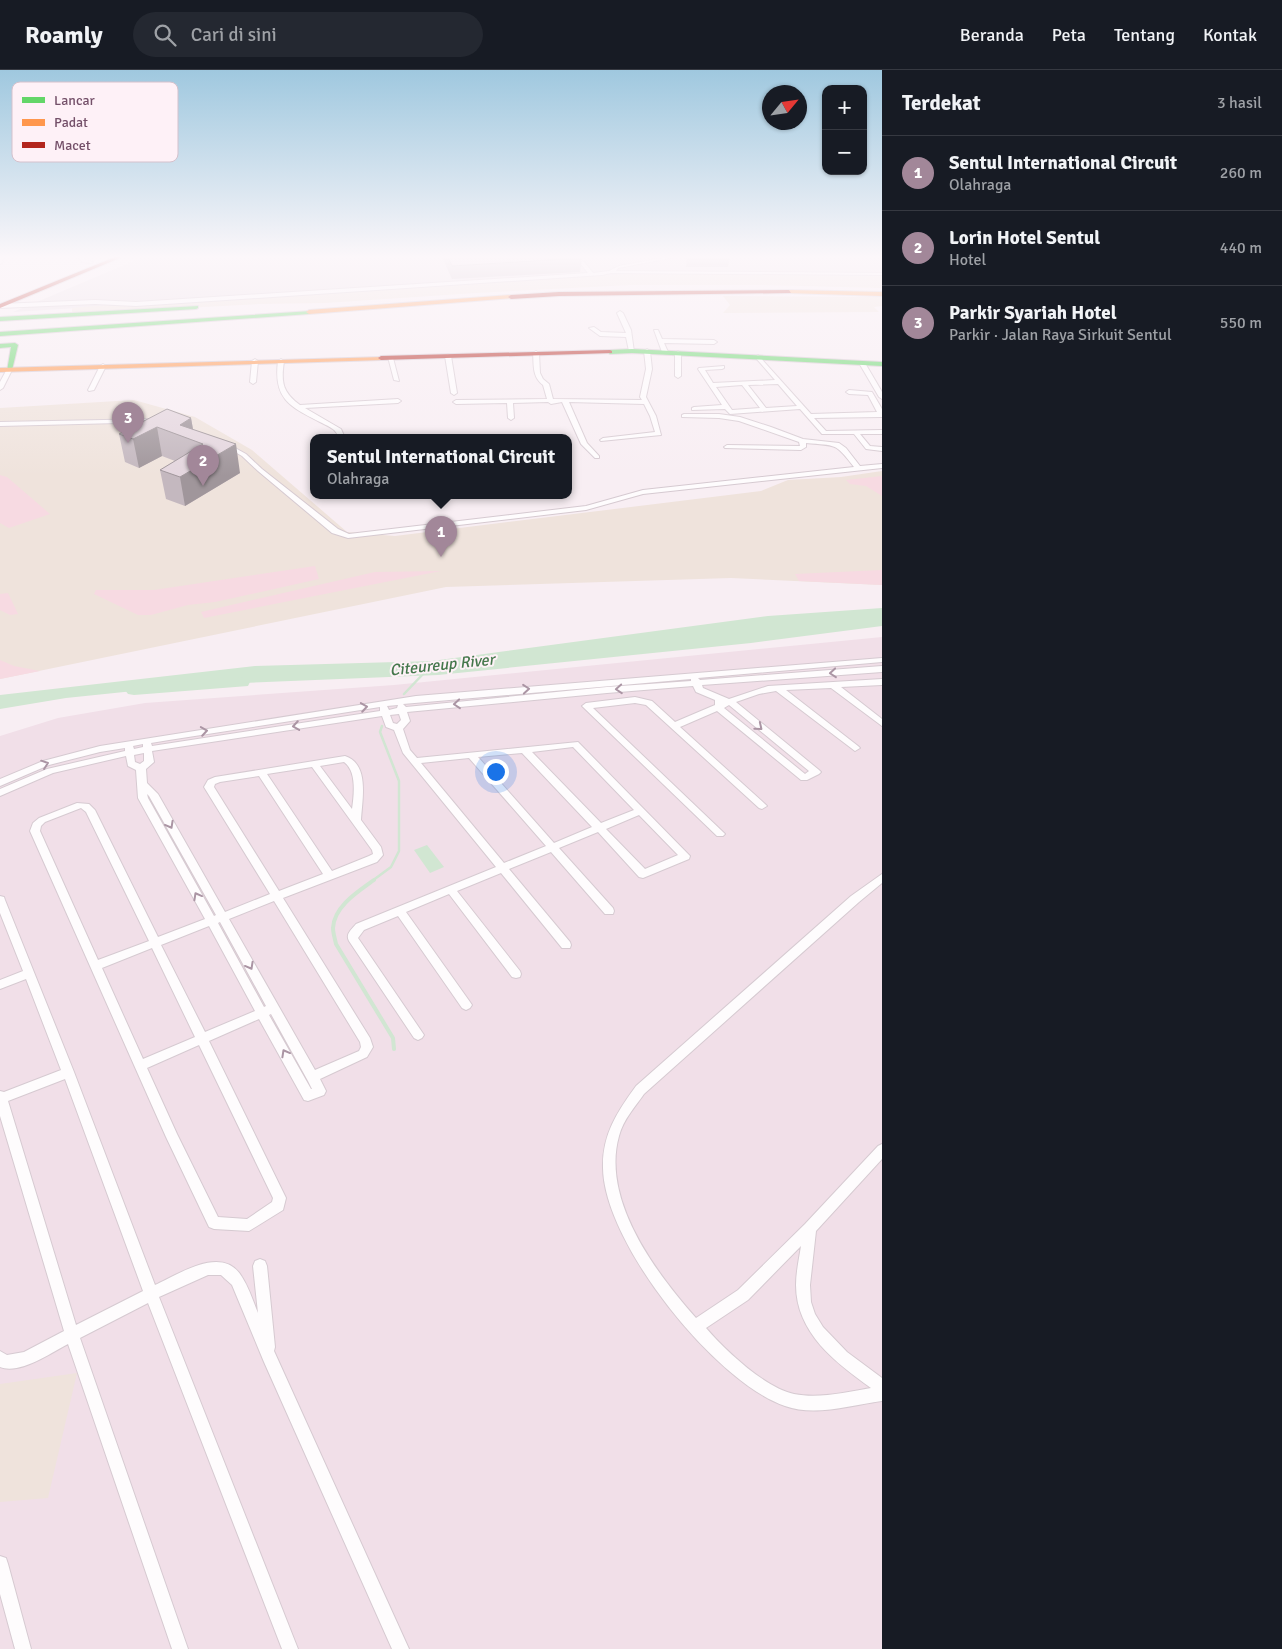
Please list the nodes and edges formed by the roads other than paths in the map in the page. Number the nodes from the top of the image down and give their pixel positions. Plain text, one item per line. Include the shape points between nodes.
1 (74, 329) edge
2 (171, 329) edge
3 (593, 329) edge
4 (627, 329) edge
5 (656, 331) dead end
6 (0, 334) edge
7 (630, 335) junction
8 (714, 342) dead end
9 (15, 345) junction
10 (0, 346) edge
11 (662, 346) junction
12 (632, 351) junction
13 (647, 352) junction
14 (536, 353) junction
15 (678, 353) junction
16 (448, 356) junction
17 (758, 357) junction
18 (390, 358) junction
19 (281, 360) junction
20 (255, 361) junction
21 (865, 363) junction
22 (882, 364) edge
23 (103, 366) junction
24 (722, 367) dead end
25 (4, 370) edge
26 (678, 376) dead end
27 (397, 380) dead end
28 (253, 382) dead end
29 (780, 382) junction
30 (744, 384) junction
31 (711, 385) junction
32 (882, 385) edge
33 (0, 388) edge
34 (91, 390) dead end
35 (849, 392) dead end
36 (454, 393) dead end
37 (882, 397) edge
38 (398, 401) dead end
39 (565, 401) junction
40 (456, 402) dead end
41 (551, 402) junction
42 (645, 402) junction
43 (510, 403) junction
44 (300, 407) junction
45 (725, 407) junction
46 (802, 408) junction
47 (694, 409) dead end
48 (765, 410) junction
49 (882, 414) edge
50 (684, 416) dead end
51 (809, 416) junction
52 (512, 418) dead end
53 (161, 421) edge
54 (0, 424) edge
55 (882, 432) edge
56 (856, 433) junction
57 (340, 434) edge
58 (216, 440) edge
59 (603, 440) dead end
60 (802, 441) junction
61 (727, 447) dead end
62 (882, 449) edge
63 (597, 457) dead end
64 (882, 466) edge
65 (858, 468) junction
66 (882, 660) edge
67 (882, 669) edge
68 (710, 678) junction
69 (695, 679) junction
70 (880, 684) edge
71 (833, 685) junction
72 (779, 689) junction
73 (709, 692) junction
74 (730, 702) junction
75 (719, 704) junction
76 (401, 706) junction
77 (384, 708) junction
78 (882, 723) edge
79 (674, 726) junction
80 (398, 728) junction
81 (147, 745) junction
82 (129, 748) junction
83 (854, 748) dead end
84 (524, 750) junction
85 (471, 755) junction
86 (414, 761) junction
87 (314, 764) junction
88 (141, 768) junction
89 (261, 772) junction
90 (0, 783) edge
91 (144, 785) junction
92 (0, 794) edge
93 (762, 806) dead end
94 (640, 811) junction
95 (356, 821) junction
96 (598, 828) junction
97 (720, 834) dead end
98 (553, 847) junction
99 (502, 868) junction
100 (330, 876) junction
101 (882, 878) edge
102 (450, 890) junction
103 (277, 896) junction
104 (0, 900) edge
105 (400, 910) junction
106 (609, 911) dead end
107 (222, 916) junction
108 (211, 921) junction
109 (155, 943) junction
110 (566, 945) dead end
111 (95, 966) junction
112 (28, 974) junction
113 (516, 974) dead end
114 (0, 985) edge
115 (466, 1005) dead end
116 (274, 1008) junction
117 (262, 1013) junction
118 (418, 1035) dead end
119 (202, 1039) junction
120 (140, 1066) junction
121 (68, 1072) junction
122 (312, 1077) junction
123 (0, 1098) edge
124 (882, 1150) edge
125 (810, 1228) junction
126 (260, 1266) dead end
127 (151, 1294) junction
128 (695, 1327) junction
129 (72, 1334) junction
130 (268, 1357) junction
131 (0, 1358) edge
132 (882, 1388) edge
133 (882, 1394) edge
134 (0, 1564) edge
135 (23, 1649) edge
136 (180, 1649) edge
137 (290, 1649) edge
138 (401, 1649) edge

1 - 6 main road
2 - 9 main road
3 - 7 street via 600,334
4 - 7 street
5 - 11 street
7 - 12 street
8 - 11 street
9 - 10 main road
9 - 25 main road
11 - 13 main road
11 - 15 main road
12 - 13 main road
12 - 14 main road
13 - 42 street via 649,369 644,387
14 - 16 main road
14 - 41 street via 540,380 546,384
15 - 17 main road
15 - 26 street
16 - 18 main road
16 - 36 street
17 - 21 main road
17 - 29 street
18 - 19 main road
18 - 27 street
19 - 20 main road
19 - 44 street via 281,389
20 - 23 main road
20 - 28 street
21 - 22 main road
21 - 32 street
21 - 37 street
23 - 25 main road
23 - 34 street
24 - 31 street via 701,369
25 - 33 street
29 - 30 street
29 - 46 street
30 - 31 street
30 - 48 street
31 - 45 street
35 - 49 street via 870,393
38 - 44 street
39 - 41 street
39 - 42 street
39 - 63 street via 584,444
40 - 43 street
41 - 43 street
42 - 59 street via 658,434
43 - 52 street
44 - 57 street
45 - 47 street
45 - 48 street via 733,413
46 - 48 street
46 - 51 street
49 - 51 street
50 - 60 street via 740,419
51 - 56 street via 824,433
53 - 54 street
55 - 56 street
56 - 62 street via 868,448
58 - 65 street via 244,455 335,531 348,536 586,508 643,492
60 - 61 street via 801,448
60 - 65 street via 837,444
64 - 65 street
66 - 68 street
67 -> 68 street
68 - 69 street
68 - 73 street via 714,688
69 - 73 street via 699,690
69 - 76 street
70 - 71 street
71 - 72 street
71 - 78 street
72 - 74 street via 754,692
72 - 83 street
73 - 75 street
74 - 75 street
74 -> 75 street via 816,772 804,778
75 - 79 street
76 - 77 street
76 - 80 street via 406,721
77 - 80 street via 389,725
77 - 81 street
79 - 93 street
79 - 97 street via 643,700 586,706
80 - 86 street via 406,751
81 - 82 street
81 - 88 street via 149,762
82 - 88 street via 131,764
90 -> 82 street via 46,763 75,755
82 - 92 street via 50,771
84 - 85 street
84 - 94 street via 575,744
84 - 96 street
85 - 86 street
85 - 98 street
86 - 99 street
87 - 89 street
87 - 95 street
87 - 95 street via 345,758 350,760 359,790
88 - 91 street
89 - 100 street
89 - 103 street via 218,779 210,786
91 -> 107 street via 153,794
108 -> 91 street via 143,798
94 - 96 street
94 - 96 street via 685,856 642,874
95 - 100 street via 378,855
96 - 98 street
98 - 99 street
98 - 106 street
99 - 102 street
99 - 110 street
100 - 103 street
101 - 128 street via 640,1090 616,1128 611,1141 610,1162 612,1190 621,1219 649,1269
102 - 105 street
102 - 113 street
103 - 107 street
103 - 122 street via 366,1041 367,1048 363,1054
104 - 112 street
105 - 115 street
105 - 118 street via 360,927 354,938
107 - 108 street
107 -> 116 street
108 - 109 street
108 - 117 street
109 - 111 street
109 - 111 street via 90,810 80,805 42,820 35,831
109 - 119 street
111 - 120 street
112 - 114 street
112 - 121 street
116 - 117 street
116 - 122 street
117 - 119 street
122 -> 117 street via 320,1090 308,1096
119 - 120 street
119 - 120 street via 280,1198 278,1206 248,1225 214,1223
121 - 123 street
121 - 127 street
123 - 129 street
124 - 125 street
125 - 128 street via 743,1295
125 - 132 street via 803,1287 806,1308 828,1346
126 - 130 street
127 - 129 street
127 - 130 street via 207,1268 224,1269 237,1280
127 - 137 street
128 - 133 street via 737,1369 762,1389 786,1400 810,1404
129 - 131 street via 24,1359 5,1362
129 - 136 street
130 - 138 street
134 - 135 street

